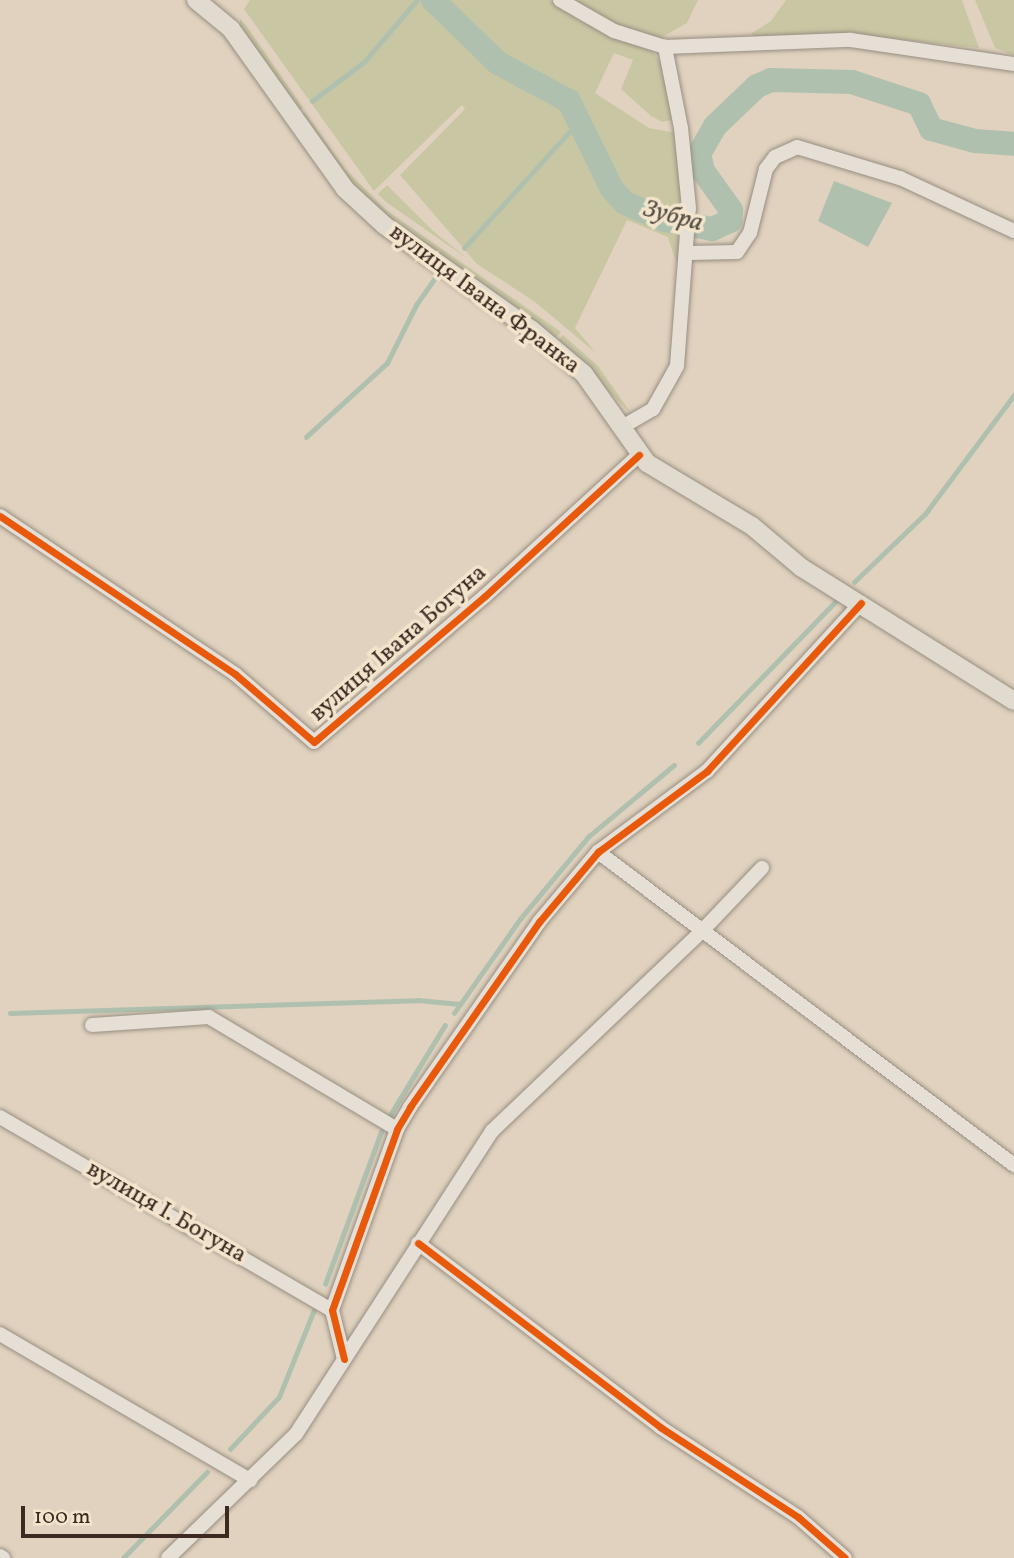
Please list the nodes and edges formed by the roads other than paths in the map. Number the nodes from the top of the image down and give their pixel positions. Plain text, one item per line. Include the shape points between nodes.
1 (196, 0) edge
2 (560, 0) edge
3 (665, 47) junction
4 (1014, 64) edge
5 (1014, 231) edge
6 (688, 253) junction
7 (622, 427) junction
8 (639, 454) junction
9 (0, 516) edge
10 (861, 603) junction
11 (1014, 701) edge
12 (598, 852) junction
13 (762, 868) dead end
14 (700, 933) junction
15 (92, 1025) dead end
16 (0, 1117) edge
17 (397, 1129) junction
18 (1014, 1164) edge
19 (418, 1243) junction
20 (332, 1310) junction
21 (0, 1334) edge
22 (344, 1359) junction
23 (250, 1480) junction
24 (168, 1558) edge
25 (845, 1558) edge

1 - 7 main road, вулиця Івана Франка via 231,29 321,162 362,206 555,348 594,385
2 - 3 street via 614,31
3 - 4 street via 851,40
3 - 6 street via 681,128 689,208
5 - 6 street via 900,178 797,147 775,157 766,169 750,233 737,252
6 - 7 street via 677,366 653,409
7 - 8 main road, вулиця Івана Франка
8 - 9 street, вулиця Івана Богуна via 485,596 314,742 235,674
8 - 10 main road, вулиця Івана Франка via 664,476 752,526 802,568
10 - 11 main road, вулиця Івана Франка
10 - 12 street via 707,771
12 - 14 street
12 - 17 street via 538,922
13 - 14 street
14 - 18 street
14 - 19 street via 492,1131
15 - 17 street via 209,1017
16 - 20 street, вулиця І. Богуна
17 - 20 street
19 - 22 street
19 - 25 street via 660,1427 798,1517
20 - 22 street
21 - 23 street
22 - 23 street via 296,1434
23 - 24 street

